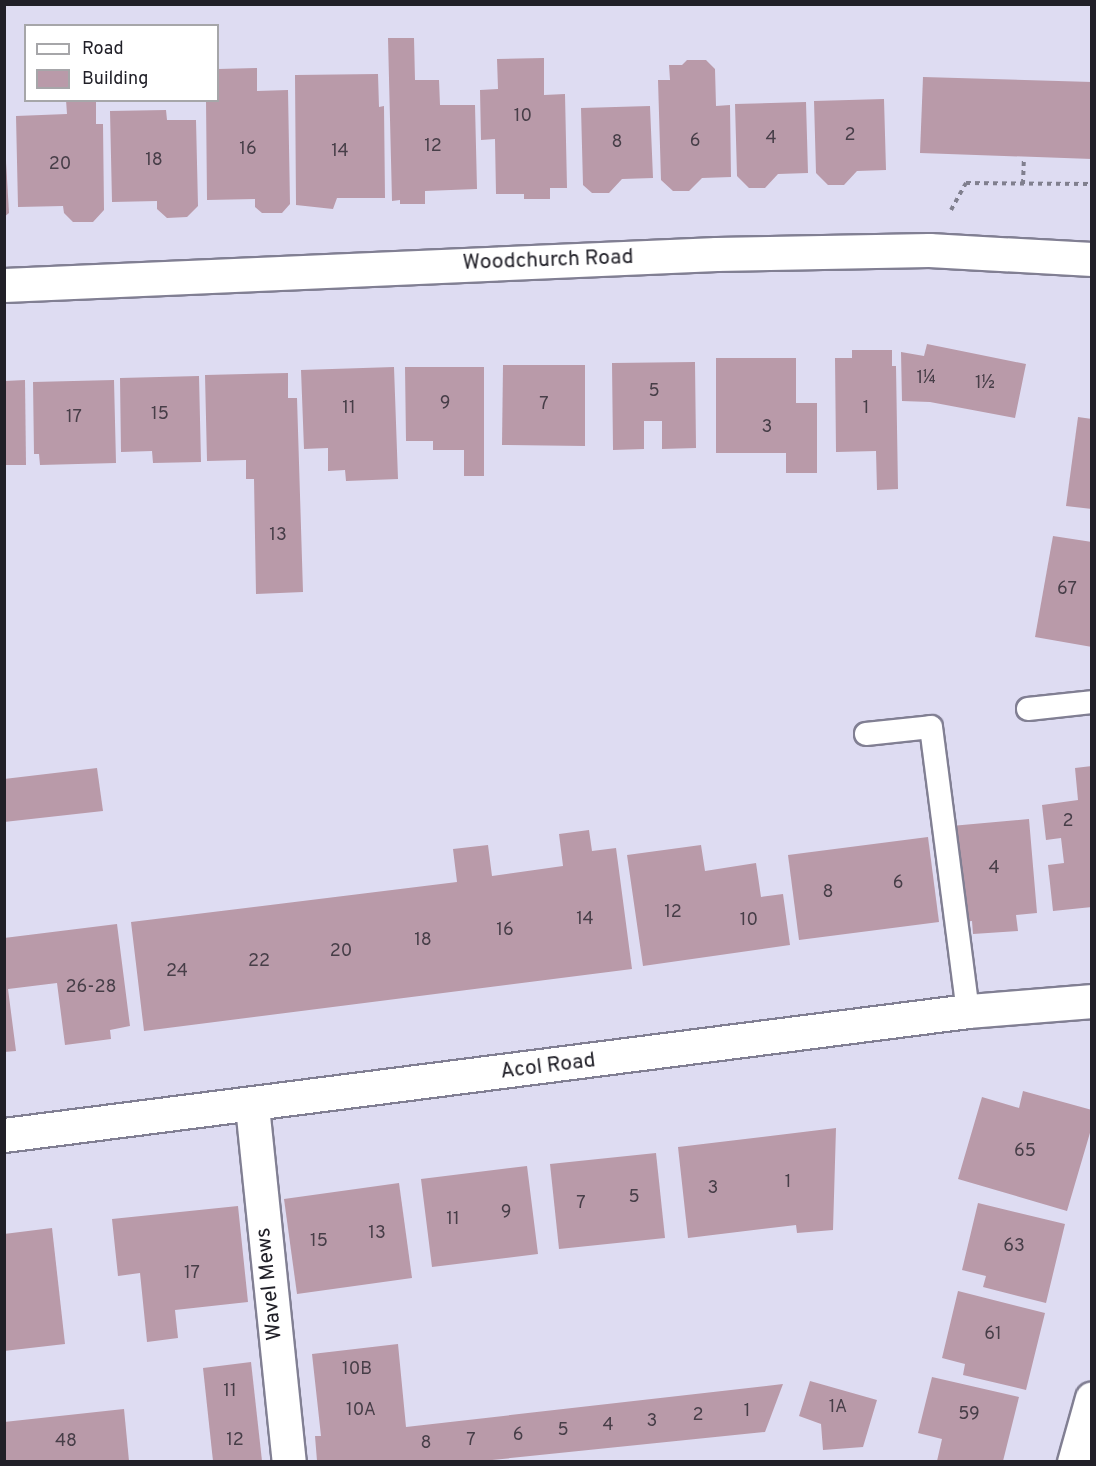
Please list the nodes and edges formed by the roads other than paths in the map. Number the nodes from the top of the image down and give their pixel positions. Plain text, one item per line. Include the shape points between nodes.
1 (1092, 259) edge
2 (4, 285) edge
3 (1092, 702) edge
4 (1028, 709) dead end
5 (866, 734) dead end
6 (1092, 1001) edge
7 (968, 1011) junction
8 (252, 1106) junction
9 (4, 1135) edge
10 (1092, 1398) edge
11 (289, 1461) edge
12 (1074, 1461) edge

1 - 2 street, Woodchurch Road via 929,250 716,254
3 - 4 lane
5 - 7 lane via 931,727
6 - 7 street, Acol Road
7 - 8 street, Acol Road
8 - 9 street, Acol Road
8 - 11 street, Wavel Mews
10 - 12 street

